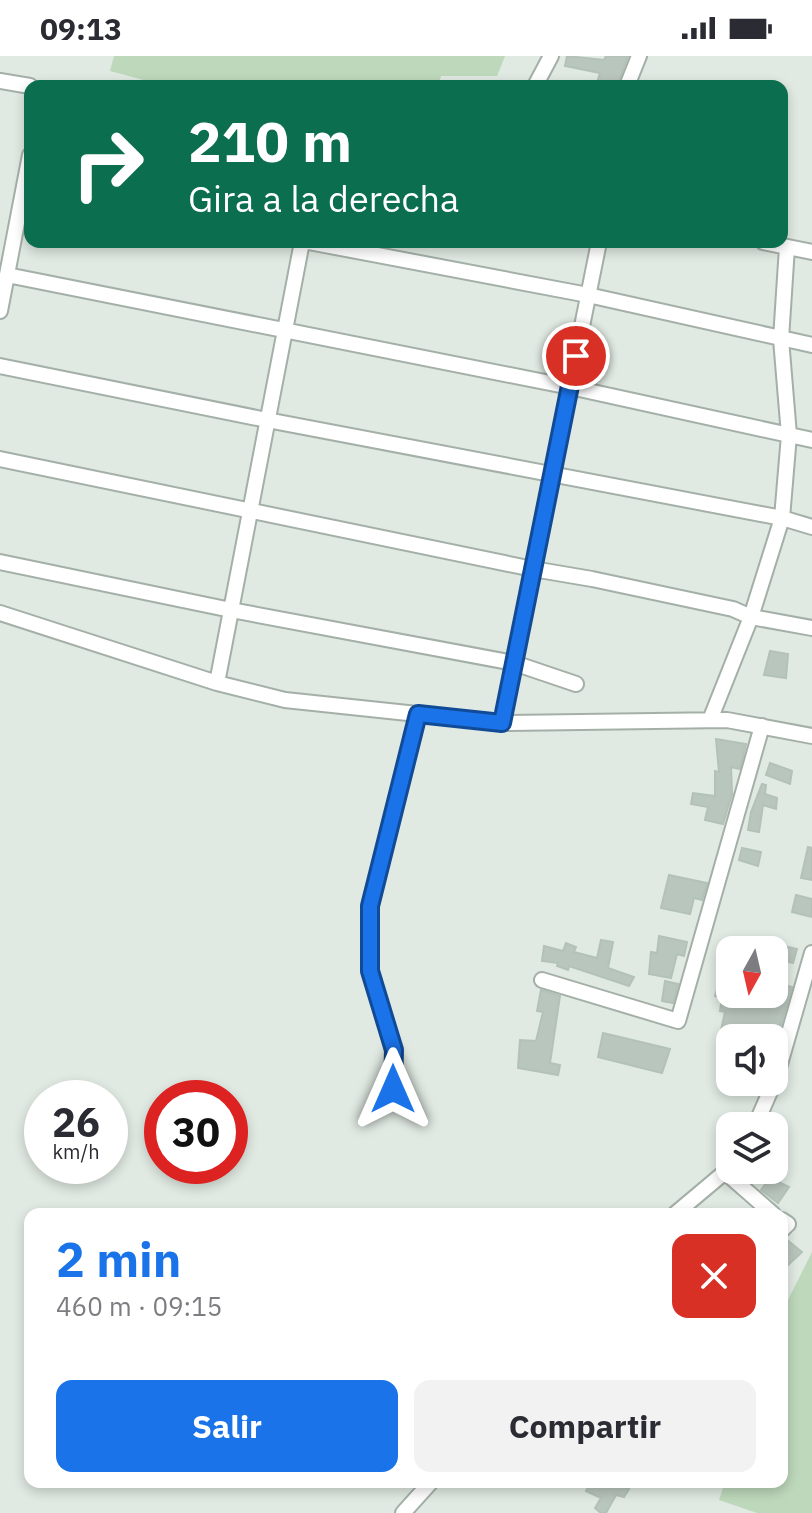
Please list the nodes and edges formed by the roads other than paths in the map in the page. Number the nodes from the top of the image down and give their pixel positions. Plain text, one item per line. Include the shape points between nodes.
1 (551, 56) edge
2 (639, 56) edge
3 (538, 80) edge
4 (629, 80) edge
5 (0, 81) edge
6 (24, 85) edge
7 (24, 199) edge
8 (788, 247) edge
9 (301, 248) edge
10 (341, 248) edge
11 (598, 248) edge
12 (787, 248) edge
13 (812, 252) edge
14 (7, 275) junction
15 (588, 295) junction
16 (0, 311) edge
17 (284, 330) junction
18 (781, 339) junction
19 (812, 345) edge
20 (0, 366) edge
21 (570, 387) junction
22 (267, 420) junction
23 (789, 435) junction
24 (812, 440) edge
25 (0, 459) edge
26 (552, 475) junction
27 (250, 509) junction
28 (782, 518) junction
29 (812, 527) edge
30 (0, 562) edge
31 (533, 569) junction
32 (231, 610) junction
33 (0, 613) edge
34 (751, 617) junction
35 (812, 628) edge
36 (514, 663) junction
37 (217, 683) junction
38 (576, 684) dead end
39 (418, 714) junction
40 (710, 720) junction
41 (502, 723) junction
42 (762, 726) junction
43 (812, 736) edge
44 (812, 953) edge
45 (542, 980) dead end
46 (393, 1089) dead end
47 (761, 1112) edge
48 (716, 1178) edge
49 (744, 1184) edge
50 (682, 1208) edge
51 (767, 1208) edge
52 (426, 1488) edge
53 (403, 1513) edge

1 - 3 street
2 - 4 street
5 - 6 street
7 - 14 street
8 - 13 street
9 - 17 street
10 - 15 street
11 - 15 street
12 - 18 street
14 - 16 street
14 - 17 street
15 - 18 street
15 - 21 street
17 - 21 street
17 - 22 street
18 - 19 street
18 - 23 street
20 - 22 street
21 - 23 street
21 - 26 street
22 - 26 street
22 - 27 street
23 - 24 street
23 - 28 street
25 - 27 street
26 - 28 street
26 - 31 street
27 - 31 street
27 - 32 street
28 - 29 street
28 - 34 street
30 - 32 street
31 - 34 street
31 - 36 street
32 - 36 street
32 - 37 street
33 - 37 street
34 - 35 street
34 - 40 street
36 - 38 street
36 - 41 street
37 - 39 street via 285,700
39 - 41 street
39 - 46 street via 370,906 370,971 394,1050
40 - 41 street
40 - 42 street
42 - 43 street
42 - 45 street via 678,1021
44 - 47 street
48 - 50 street
49 - 51 street
52 - 53 street

